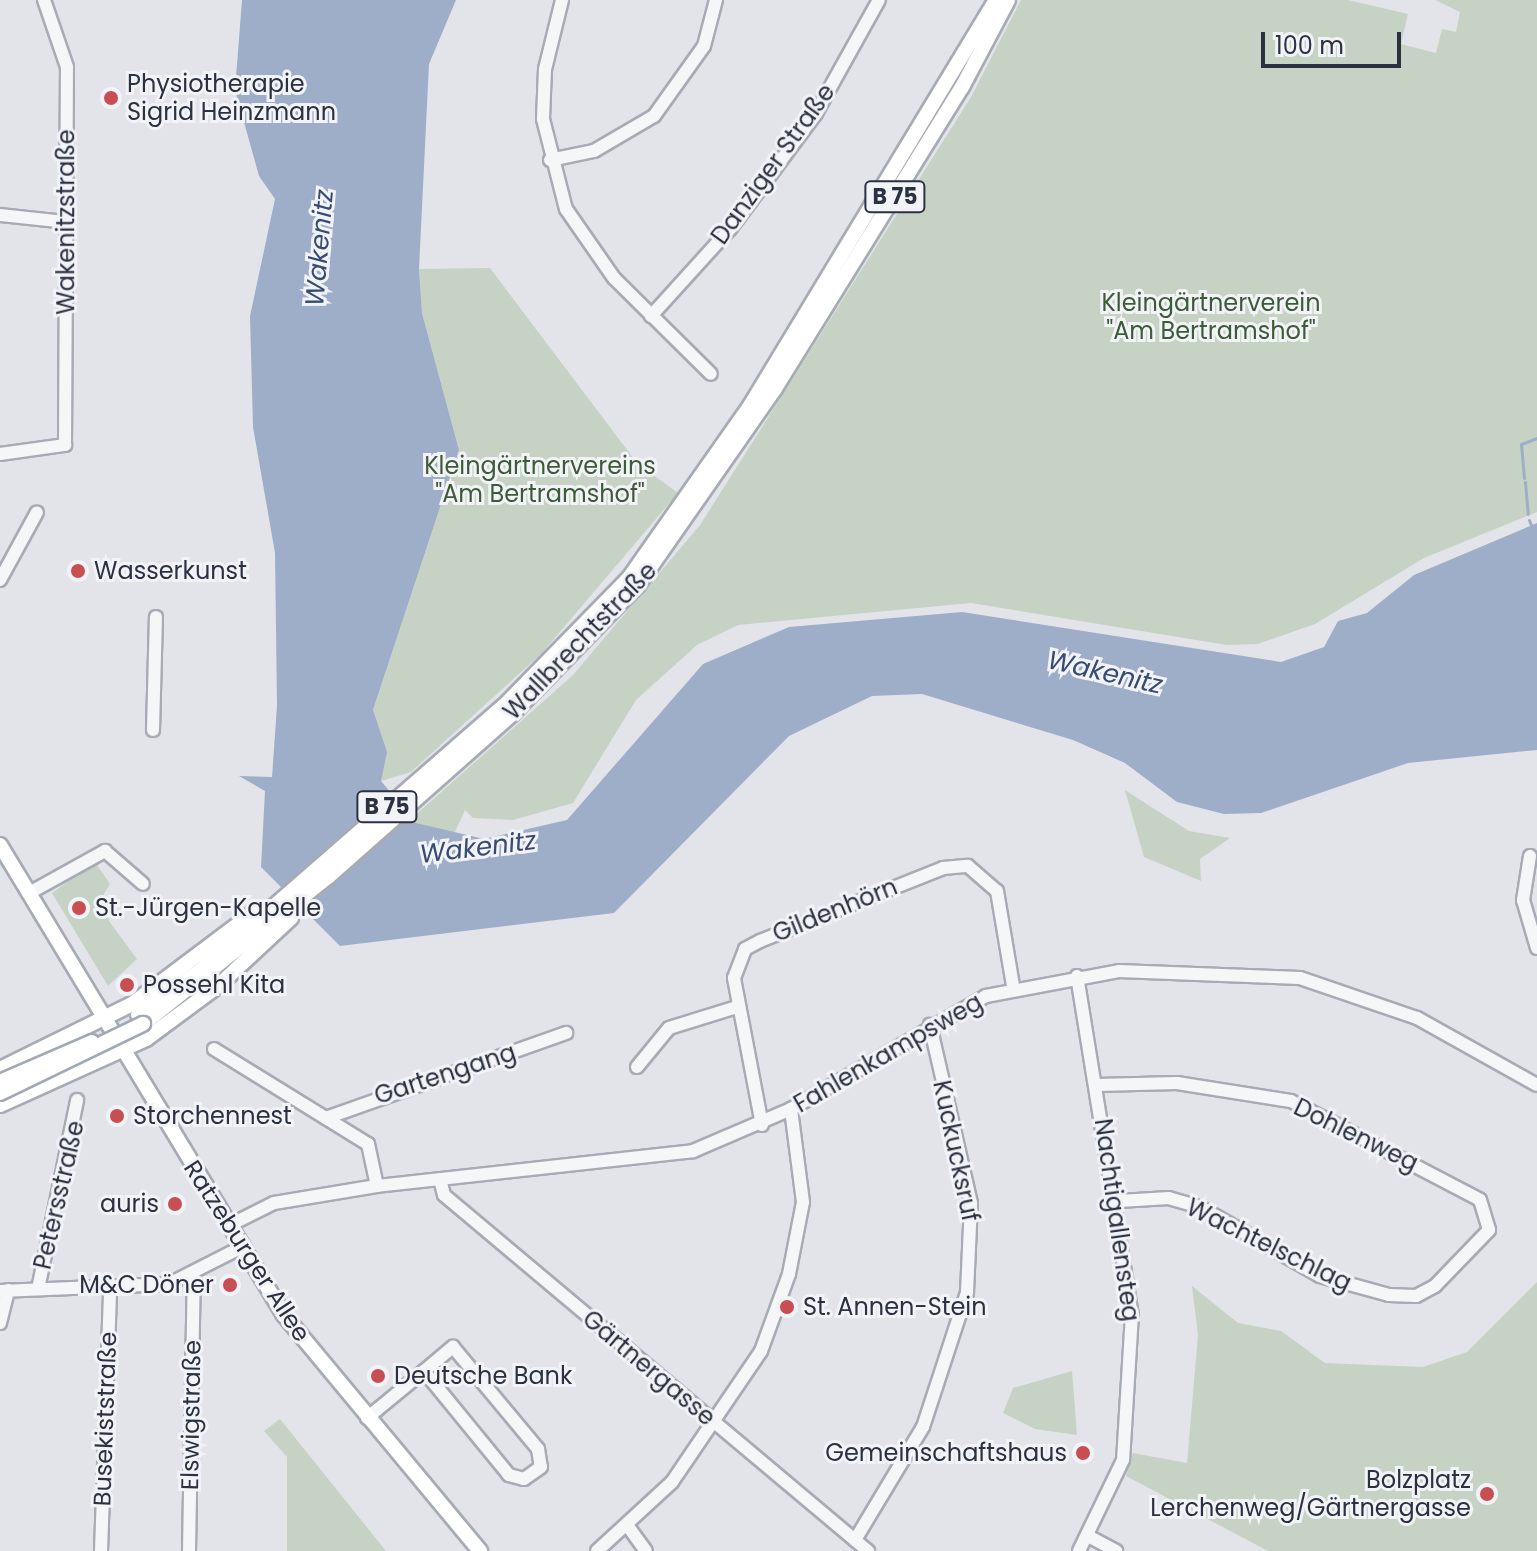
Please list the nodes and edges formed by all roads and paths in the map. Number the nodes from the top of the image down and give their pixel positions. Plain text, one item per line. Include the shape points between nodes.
1 (44, 0) edge
2 (562, 0) edge
3 (716, 0) edge
4 (879, 0) edge
5 (996, 0) edge
6 (1008, 0) edge
7 (550, 160) junction
8 (0, 215) edge
9 (66, 222) junction
10 (651, 316) junction
11 (711, 374) dead end
12 (0, 454) edge
13 (37, 512) dead end
14 (4, 562) edge
15 (0, 580) edge
16 (156, 617) dead end
17 (153, 730) dead end
18 (459, 752) junction
19 (0, 845) edge
20 (1530, 856) dead end
21 (324, 871) junction
22 (143, 884) dead end
23 (31, 892) junction
24 (1537, 948) edge
25 (1077, 976) junction
26 (1013, 986) junction
27 (737, 1007) junction
28 (136, 1015) junction
29 (106, 1020) junction
30 (930, 1025) junction
31 (566, 1033) dead end
32 (214, 1049) dead end
33 (123, 1052) junction
34 (637, 1067) dead end
35 (0, 1069) edge
36 (0, 1082) edge
37 (1097, 1085) junction
38 (1537, 1085) edge
39 (0, 1093) edge
40 (77, 1100) dead end
41 (0, 1105) edge
42 (791, 1109) junction
43 (326, 1118) junction
44 (762, 1125) junction
45 (440, 1179) junction
46 (377, 1186) junction
47 (1119, 1201) junction
48 (228, 1226) junction
49 (1489, 1230) joint
50 (242, 1247) junction
51 (194, 1278) junction
52 (110, 1287) junction
53 (38, 1289) junction
54 (4, 1291) edge
55 (0, 1323) edge
56 (424, 1371) junction
57 (367, 1418) junction
58 (716, 1425) junction
59 (627, 1525) junction
60 (1088, 1536) junction
61 (855, 1540) junction
62 (101, 1551) edge
63 (189, 1551) edge
64 (480, 1551) edge
65 (597, 1551) edge
66 (646, 1551) edge
67 (868, 1551) edge
68 (1079, 1551) edge
69 (1116, 1551) edge

1 - 9 street, Wakenitzstraße via 67,67
2 - 7 street via 544,80
3 - 7 street via 704,46 654,116 594,151
4 - 10 street, Danziger Straße via 816,113 730,229
5 - 18 main road, Wallbrechtstraße / B 75 via 901,166 683,510 598,612
6 - 18 main road, Wallbrechtstraße / B 75 via 911,171 692,516 607,620
7 - 10 street via 566,209 591,250
8 - 9 street
9 - 12 street, Wakenitzstraße via 64,449
10 - 11 street
13 - 14 street
14 - 15 street
16 - 17 street
18 - 21 main road, Wallbrechtstraße / B 75
19 - 23 main road, Ratzeburger Allee
20 - 24 street via 1523,900
21 - 28 main road, Wallbrechtstraße / B 75
21 - 33 main road via 262,950
22 - 23 street via 105,851
23 - 29 main road, Ratzeburger Allee
25 - 26 street, Fahlenkampsweg
25 - 37 street, Nachtigallensteg
25 - 38 street, Fahlenkampsweg via 1200,969 1300,978 1417,1018
26 - 27 street, Gildenhörn via 997,891 975,869 955,865 745,949 734,978
26 - 30 street, Fahlenkampsweg
27 - 34 street via 669,1028
27 - 44 street, Gildenhörn
28 - 29 main road
28 - 36 main road, B 75, bridge
28 - 39 main road, B 75, bridge
29 - 33 main road, Ratzeburger Allee
29 - 35 main road
30 - 42 street, Fahlenkampsweg
30 - 61 street, Kuckucksruf via 971,1203 967,1292 923,1427
31 - 43 street, Gartengang
32 - 43 street
33 - 41 main road
33 - 48 main road, Ratzeburger Allee
37 - 47 street, Nachtigallensteg
37 - 49 street, Dohlenweg via 1177,1083 1291,1101 1480,1200
40 - 53 street, Petersstraße
42 - 44 street, Fahlenkampsweg
42 - 58 street via 803,1168 795,1250 761,1351
43 - 46 street via 368,1144
44 - 45 street, Fahlenkampsweg via 666,1156
45 - 46 street, Fahlenkampsweg
45 - 58 street, Gärtnergasse via 444,1195
46 - 48 street, Fahlenkampsweg via 274,1203
47 - 49 street, Wachtelschlag via 1169,1198 1200,1207 1320,1276 1389,1295 1416,1296 1435,1286
47 - 60 street, Nachtigallensteg via 1132,1314 1126,1444
48 - 50 main road, Ratzeburger Allee
50 - 51 street
50 - 57 main road, Ratzeburger Allee via 284,1315
51 - 52 street
51 - 63 street, Elswigstraße
52 - 53 street
52 - 62 street, Busekiststraße
53 - 54 street
54 - 55 street
56 - 56 street via 453,1347 538,1449 541,1467 524,1479 509,1475
56 - 57 street
57 - 64 main road, Ratzeburger Allee
58 - 59 street
58 - 61 street, Gärtnergasse
59 - 65 street
59 - 66 street
60 - 68 street, Nachtigallensteg
60 - 69 street
61 - 67 street, Gärtnergasse

